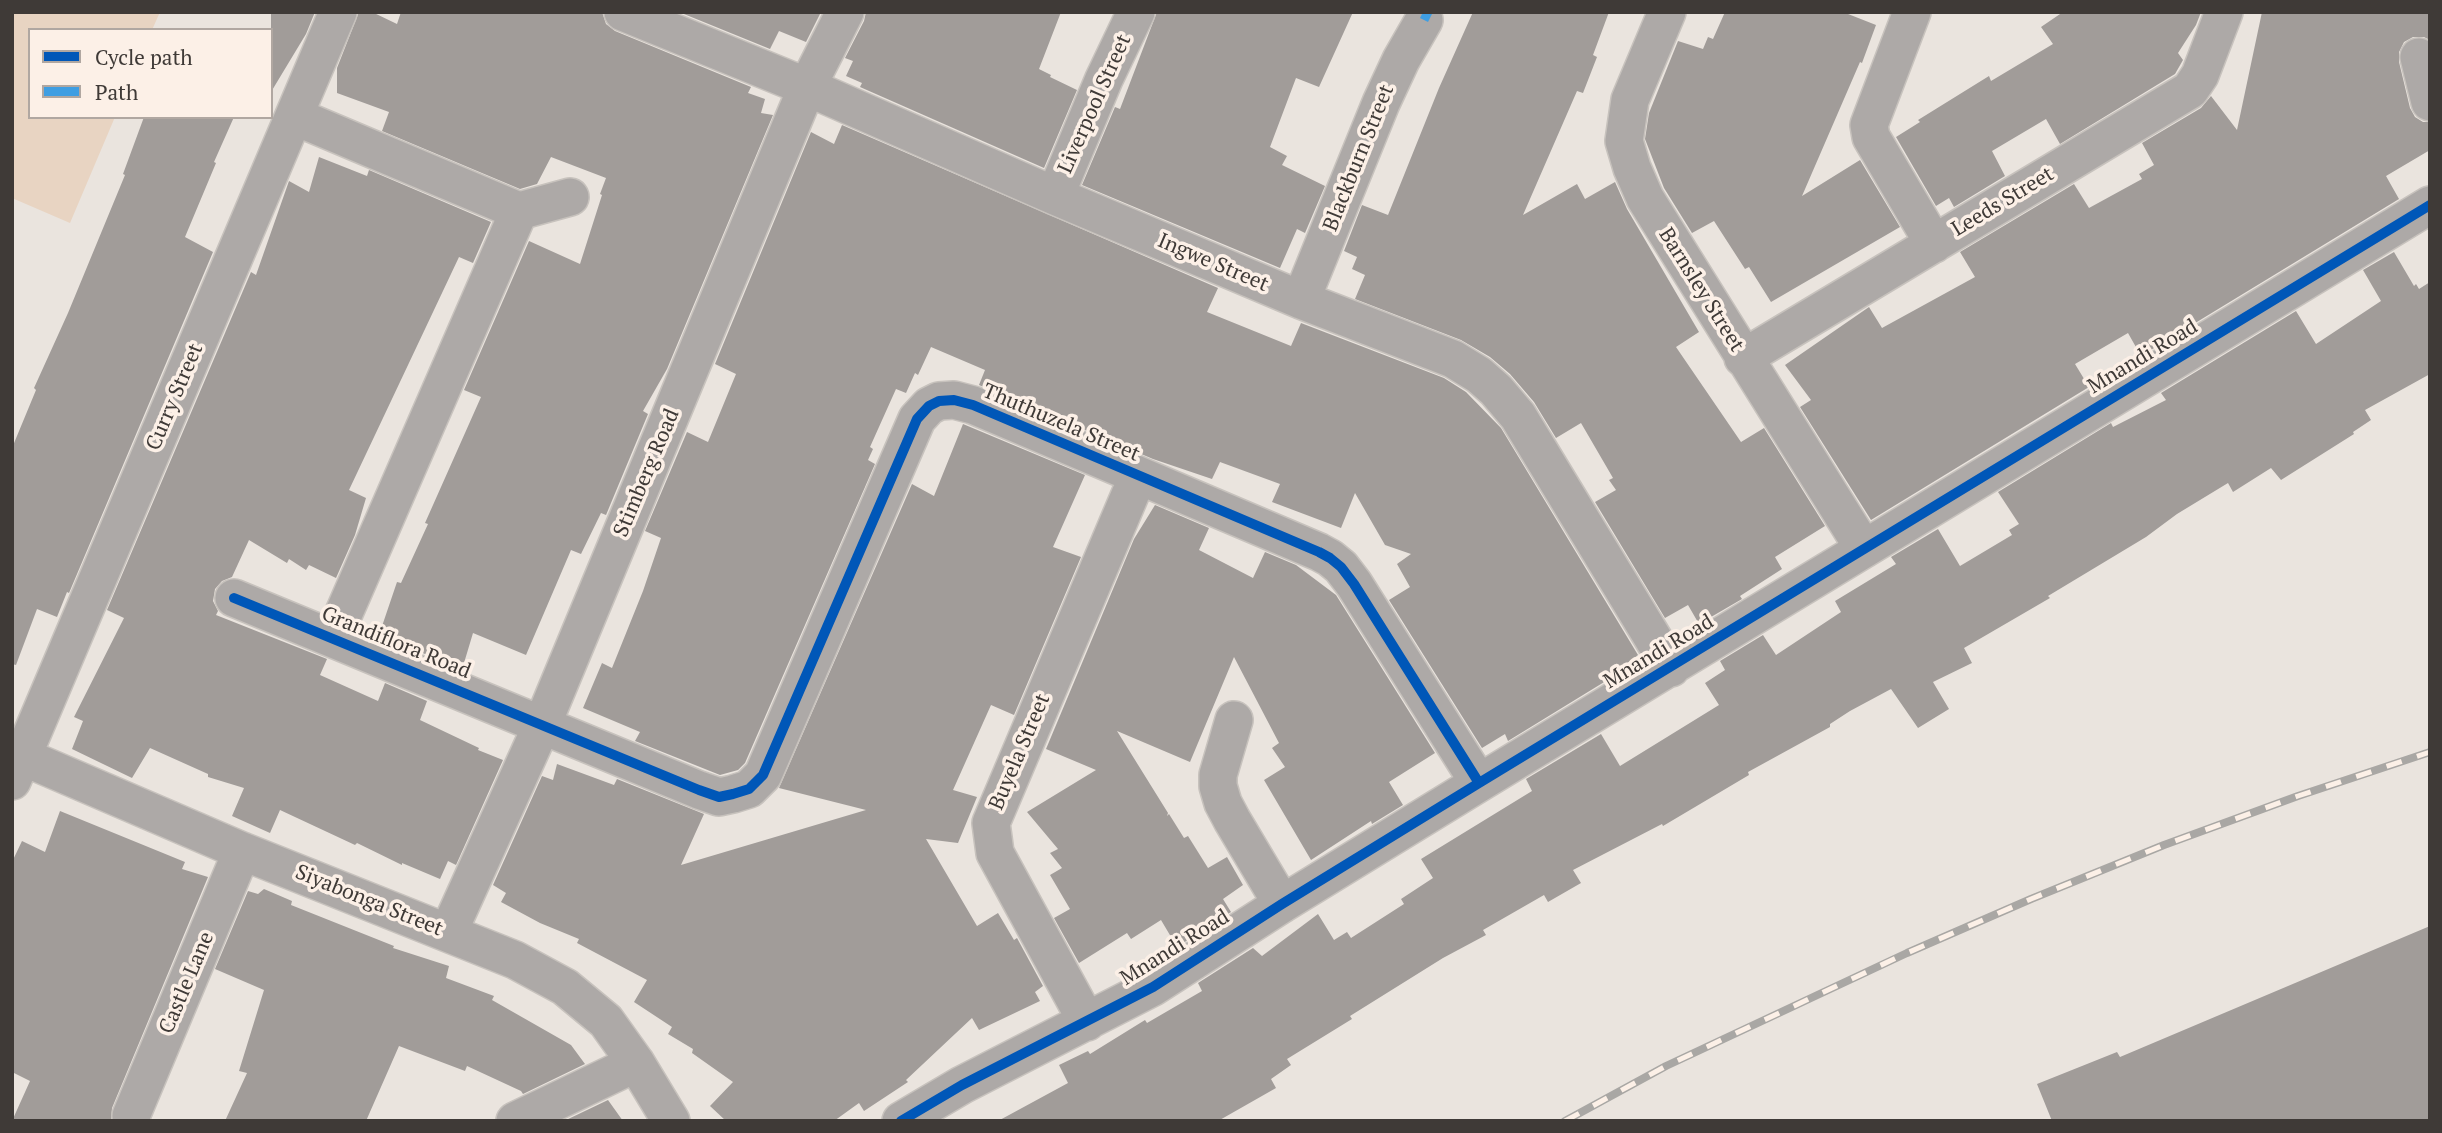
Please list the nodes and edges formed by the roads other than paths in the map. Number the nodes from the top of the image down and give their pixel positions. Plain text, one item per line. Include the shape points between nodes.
1 (338, 12) edge
2 (623, 12) edge
3 (845, 12) edge
4 (1136, 12) edge
5 (1667, 12) edge
6 (1912, 12) edge
7 (2224, 12) edge
8 (1424, 20) dead end
9 (2419, 57) dead end
10 (807, 87) junction
11 (2430, 102) edge
12 (294, 116) junction
13 (1055, 196) junction
14 (570, 197) dead end
15 (2430, 205) edge
16 (519, 211) junction
17 (1934, 244) junction
18 (1301, 300) junction
19 (1743, 358) junction
20 (1138, 476) junction
21 (1864, 549) junction
22 (234, 598) dead end
23 (333, 638) junction
24 (1671, 668) junction
25 (1234, 720) dead end
26 (542, 725) junction
27 (16, 763) edge
28 (1479, 783) junction
29 (242, 850) junction
30 (1282, 904) junction
31 (448, 933) junction
32 (1087, 1022) junction
33 (636, 1063) junction
34 (131, 1116) dead end
35 (515, 1121) edge
36 (671, 1121) edge
37 (901, 1121) edge

1 - 12 street, Curry Street
2 - 10 street, Ingwe Street
3 - 10 street, Stimberg Road
4 - 13 street, Liverpool Street
5 - 19 street, Barnsley Street via 1630,100 1624,141 1645,198
6 - 17 street via 1869,125 1871,137
7 - 17 street, Leeds Street via 2190,90
8 - 18 street, Blackburn Street via 1381,103
9 - 11 street
10 - 13 street, Ingwe Street
10 - 26 street, Stimberg Road
12 - 16 street
12 - 27 street, Curry Street
13 - 18 street, Ingwe Street
14 - 16 street
15 - 21 street, Mnandi Road
16 - 23 street, Grandiflora Road
17 - 19 street, Leeds Street
18 - 24 street, Ingwe Street via 1453,359 1496,390 1518,416
19 - 21 street, Barnsley Street
20 - 26 street, Thuthuzela Street via 973,405 939,401 917,419 763,775 749,789 719,797
20 - 28 street, Thuthuzela Street via 1319,552 1341,567
20 - 32 street, Buyela Street via 991,823 995,853
21 - 24 street, Mnandi Road
22 - 23 street, Grandiflora Road
23 - 26 street, Grandiflora Road
24 - 28 street, Mnandi Road
25 - 30 street via 1218,786 1232,820
26 - 31 street, Stimberg Road
27 - 29 street, Siyabonga Street
28 - 30 street, Mnandi Road
29 - 31 street, Siyabonga Street
29 - 34 street, Castle Lane
30 - 32 street, Mnandi Road via 1153,987
31 - 33 street, Siyabonga Street via 515,960 565,988 606,1021
32 - 37 street, Mnandi Road via 962,1084
33 - 35 street
33 - 36 street, Siyabonga Street

